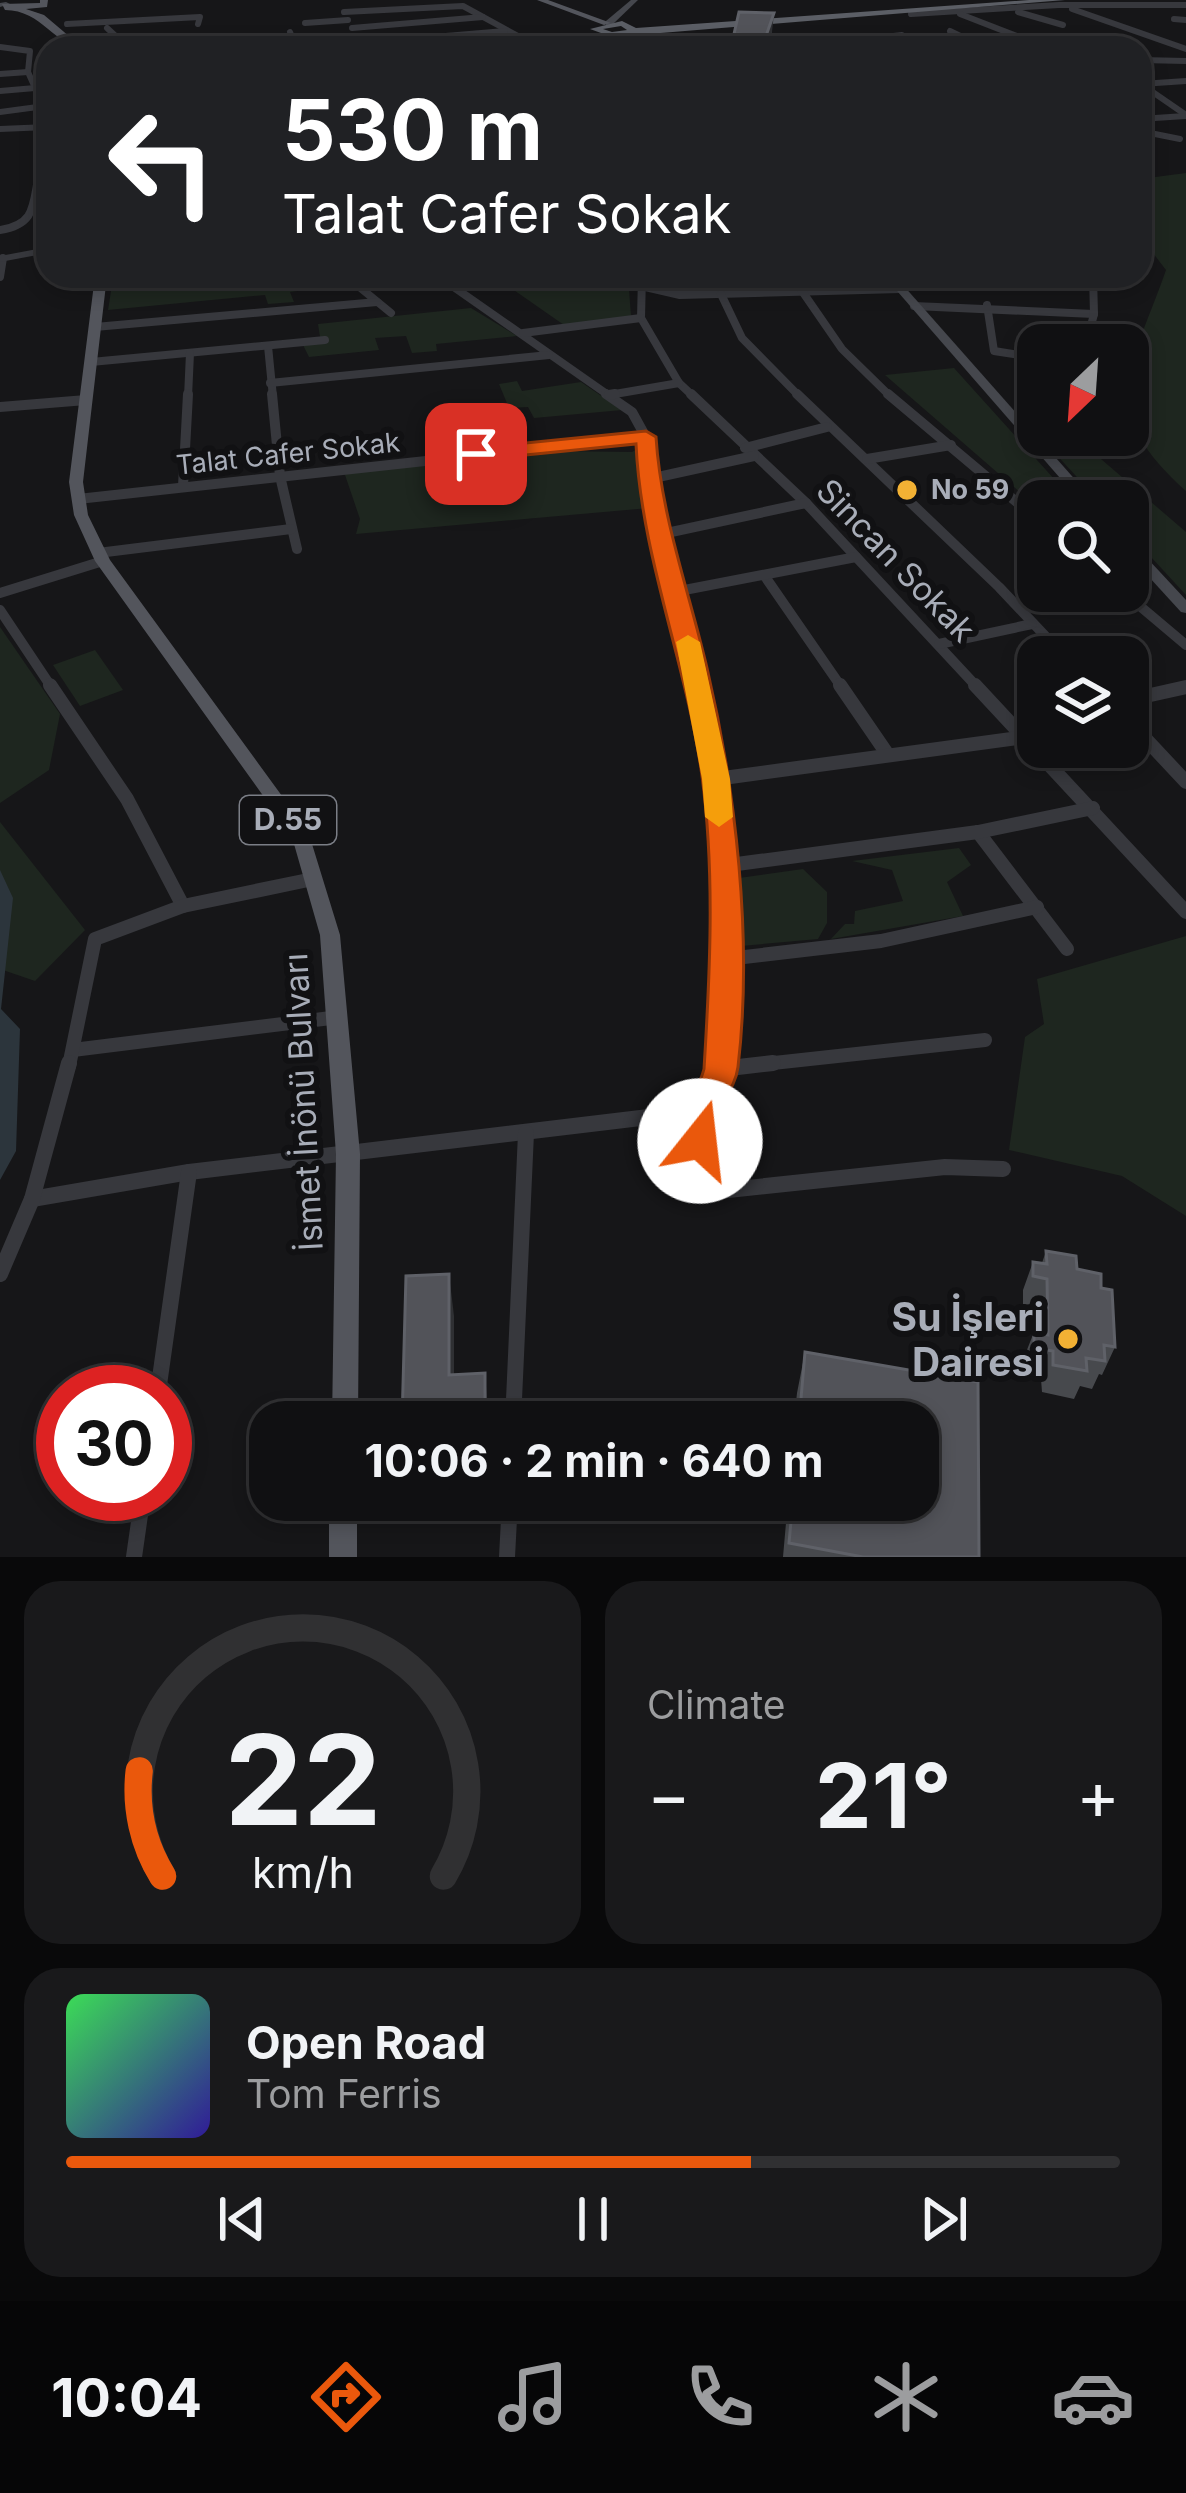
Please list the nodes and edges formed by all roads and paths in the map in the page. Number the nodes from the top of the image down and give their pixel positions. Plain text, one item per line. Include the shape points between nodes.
1 (337, 0) edge
2 (536, 0) edge
3 (635, 0) edge
4 (646, 0) edge
5 (989, 0) edge
6 (60, 1) edge
7 (45, 3) edge
8 (1060, 3) edge
9 (9, 5) edge
10 (1186, 5) edge
11 (1006, 8) junction
12 (953, 11) junction
13 (911, 14) dead end
14 (40, 16) junction
15 (619, 16) junction
16 (637, 16) junction
17 (484, 17) junction
18 (588, 19) junction
19 (1174, 19) dead end
20 (348, 20) junction
21 (1186, 20) edge
22 (305, 22) dead end
23 (667, 22) junction
24 (67, 24) dead end
25 (1063, 25) dead end
26 (607, 27) junction
27 (106, 28) junction
28 (631, 28) junction
29 (594, 29) joint
30 (509, 30) junction
31 (950, 31) dead end
32 (290, 32) dead end
33 (64, 36) edge
34 (117, 36) edge
35 (292, 36) edge
36 (355, 36) edge
37 (453, 36) edge
38 (519, 36) edge
39 (619, 36) edge
40 (639, 36) edge
41 (961, 36) edge
42 (1017, 36) edge
43 (1167, 38) junction
44 (1186, 40) edge
45 (0, 47) edge
46 (1186, 49) edge
47 (1152, 60) edge
48 (1186, 61) edge
49 (28, 72) junction
50 (0, 74) edge
51 (1152, 81) edge
52 (1186, 81) edge
53 (35, 88) joint
54 (1152, 89) edge
55 (0, 91) edge
56 (1160, 96) junction
57 (1152, 97) edge
58 (36, 107) edge
59 (0, 112) edge
60 (1186, 115) edge
61 (1152, 117) edge
62 (0, 129) edge
63 (36, 130) edge
64 (1152, 133) edge
65 (1180, 139) dead end
66 (36, 199) edge
67 (0, 230) edge
68 (36, 252) edge
69 (2, 258) edge
70 (0, 277) edge
71 (100, 288) edge
72 (360, 288) edge
73 (456, 288) edge
74 (640, 288) edge
75 (660, 288) edge
76 (1093, 288) edge
77 (879, 289) joint
78 (900, 289) joint
79 (802, 291) junction
80 (721, 293) junction
81 (680, 295) junction
82 (639, 301) junction
83 (377, 302) junction
84 (987, 305) junction
85 (914, 306) junction
86 (392, 313) dead end
87 (1094, 314) junction
88 (641, 318) junction
89 (1091, 324) edge
90 (95, 327) junction
91 (523, 334) junction
92 (325, 340) dead end
93 (268, 346) junction
94 (190, 353) junction
95 (550, 355) junction
96 (1017, 355) edge
97 (91, 362) junction
98 (362, 374) junction
99 (270, 383) junction
100 (679, 383) junction
101 (365, 387) dead end
102 (609, 395) junction
103 (86, 400) junction
104 (0, 406) edge
105 (827, 427) junction
106 (646, 437) junction
107 (951, 446) junction
108 (749, 452) junction
109 (867, 459) junction
110 (280, 476) junction
111 (649, 479) junction
112 (1068, 480) edge
113 (183, 487) junction
114 (78, 500) junction
115 (1017, 502) edge
116 (806, 503) junction
117 (291, 530) junction
118 (662, 534) junction
119 (297, 549) dead end
120 (856, 556) junction
121 (100, 557) junction
122 (1149, 569) edge
123 (764, 575) junction
124 (674, 592) junction
125 (0, 593) edge
126 (1186, 609) edge
127 (0, 610) edge
128 (1147, 612) edge
129 (1032, 624) junction
130 (1044, 636) edge
131 (939, 644) junction
132 (1186, 645) edge
133 (1186, 687) edge
134 (1149, 695) edge
135 (1017, 728) edge
136 (1017, 738) edge
137 (1149, 742) edge
138 (888, 755) junction
139 (1055, 768) edge
140 (716, 779) junction
141 (1186, 782) edge
142 (1093, 808) junction
143 (978, 832) junction
144 (722, 866) junction
145 (313, 879) junction
146 (183, 906) junction
147 (1037, 907) junction
148 (1186, 912) edge
149 (1067, 949) dead end
150 (727, 959) junction
151 (340, 1017) junction
152 (985, 1040) dead end
153 (73, 1050) junction
154 (721, 1069) junction
155 (699, 1111) junction
156 (526, 1133) junction
157 (348, 1154) junction
158 (1003, 1169) dead end
159 (189, 1172) junction
160 (32, 1199) junction
161 (0, 1274) edge
162 (162, 1365) edge
163 (345, 1401) edge
164 (514, 1401) edge
165 (139, 1521) edge
166 (343, 1521) edge
167 (509, 1521) edge
168 (134, 1557) edge
169 (343, 1557) edge
170 (507, 1557) edge

1 - 20 street
2 - 18 main road
2 - 29 main road
3 - 15 main road
4 - 16 main road
5 - 23 highway
6 - 7 main road
7 - 9 main road
7 - 14 main road
8 - 10 street
8 - 11 street
8 - 28 highway
8 - 43 street
9 - 14 main road
11 - 12 street
11 - 25 street
12 - 13 street
12 - 42 street
14 - 33 main road
15 - 18 main road
15 - 26 main road
16 - 23 highway
16 - 28 main road
17 - 20 street
17 - 20 street via 463,6
17 - 30 street
18 - 26 main road
19 - 21 street
20 - 22 street
20 - 36 street
23 - 28 highway
24 - 27 street
26 - 28 highway
26 - 29 highway
26 - 39 main road
27 - 27 street via 199,21 200,10 121,13
27 - 34 street
28 - 40 main road
30 - 37 street
30 - 38 street
31 - 41 street
32 - 35 street
43 - 44 street
43 - 46 street
45 - 49 street via 26,48
47 - 48 street
49 - 50 street
49 - 53 street
51 - 52 street
53 - 55 street
54 - 56 street
56 - 57 street
56 - 60 street
58 - 59 street
60 - 61 street
62 - 63 street
64 - 65 street
66 - 67 street via 20,227
68 - 69 street
69 - 70 street
71 - 90 main road, İsmet İnönü Bulvarı / D.55
72 - 83 street
73 - 91 street
74 - 82 street, Sincan Sokak
75 - 81 street
76 - 87 street
77 - 78 street
77 - 79 street
78 - 85 main road
79 - 80 street
79 - 107 street via 821,327
80 - 81 street
80 - 105 street via 742,338
81 - 82 street
82 - 88 street, Sincan Sokak
83 - 86 street
83 - 90 street
84 - 85 street
84 - 87 street
84 - 96 street via 994,351
85 - 112 main road
87 - 89 street
88 - 91 street
88 - 100 street, Sincan Sokak
90 - 97 main road, İsmet İnönü Bulvarı / D.55
91 - 95 street
92 - 93 street
93 - 94 street
93 - 99 street
94 - 97 street
94 - 113 street
95 - 98 street
95 - 102 street
97 - 103 main road, İsmet İnönü Bulvarı / D.55
98 - 99 street
98 - 101 street
99 - 110 street
100 - 102 street
100 - 108 street, Sincan Sokak
102 - 106 street via 632,412
103 - 104 street
103 - 114 main road, İsmet İnönü Bulvarı / D.55
105 - 108 street
105 - 109 street
106 - 110 street, Talat Cafer Sokak
106 - 111 street
107 - 109 street
107 - 115 street
108 - 111 street
108 - 116 street, Sincan Sokak
109 - 129 street
110 - 113 street, Talat Cafer Sokak
110 - 117 street
111 - 118 street
113 - 114 street, Talat Cafer Sokak
114 - 121 main road, İsmet İnönü Bulvarı / D.55
116 - 118 street
116 - 120 street, Sincan Sokak
117 - 119 street
117 - 121 street
118 - 124 street
120 - 123 street
120 - 131 street, Sincan Sokak
121 - 125 street
121 - 145 main road, İsmet İnönü Bulvarı / D.55 via 276,800
122 - 126 main road
123 - 124 street
123 - 138 street
124 - 140 street
127 - 146 street via 127,800
128 - 132 street
129 - 130 street
129 - 131 street
131 - 135 street, Sincan Sokak
133 - 134 street
136 - 138 street
137 - 141 street
138 - 140 street
139 - 142 street, Sincan Sokak
140 - 144 street
142 - 143 street
142 - 148 street, Sincan Sokak
143 - 144 street
143 - 147 street
144 - 150 street
145 - 146 street
145 - 151 main road, İsmet İnönü Bulvarı / D.55
146 - 153 street via 110,929 90,946
147 - 149 street
147 - 150 street via 881,941
150 - 154 street
151 - 153 street
151 - 157 main road, İsmet İnönü Bulvarı / D.55
152 - 154 street
153 - 160 street
154 - 155 street
155 - 156 street
155 - 158 street via 702,1171 728,1190 946,1167
156 - 157 street
156 - 164 street
157 - 159 street
157 - 163 main road, İsmet İnönü Bulvarı / D.55
159 - 160 street
159 - 162 street
160 - 161 street
165 - 168 street
166 - 169 main road
167 - 170 street

